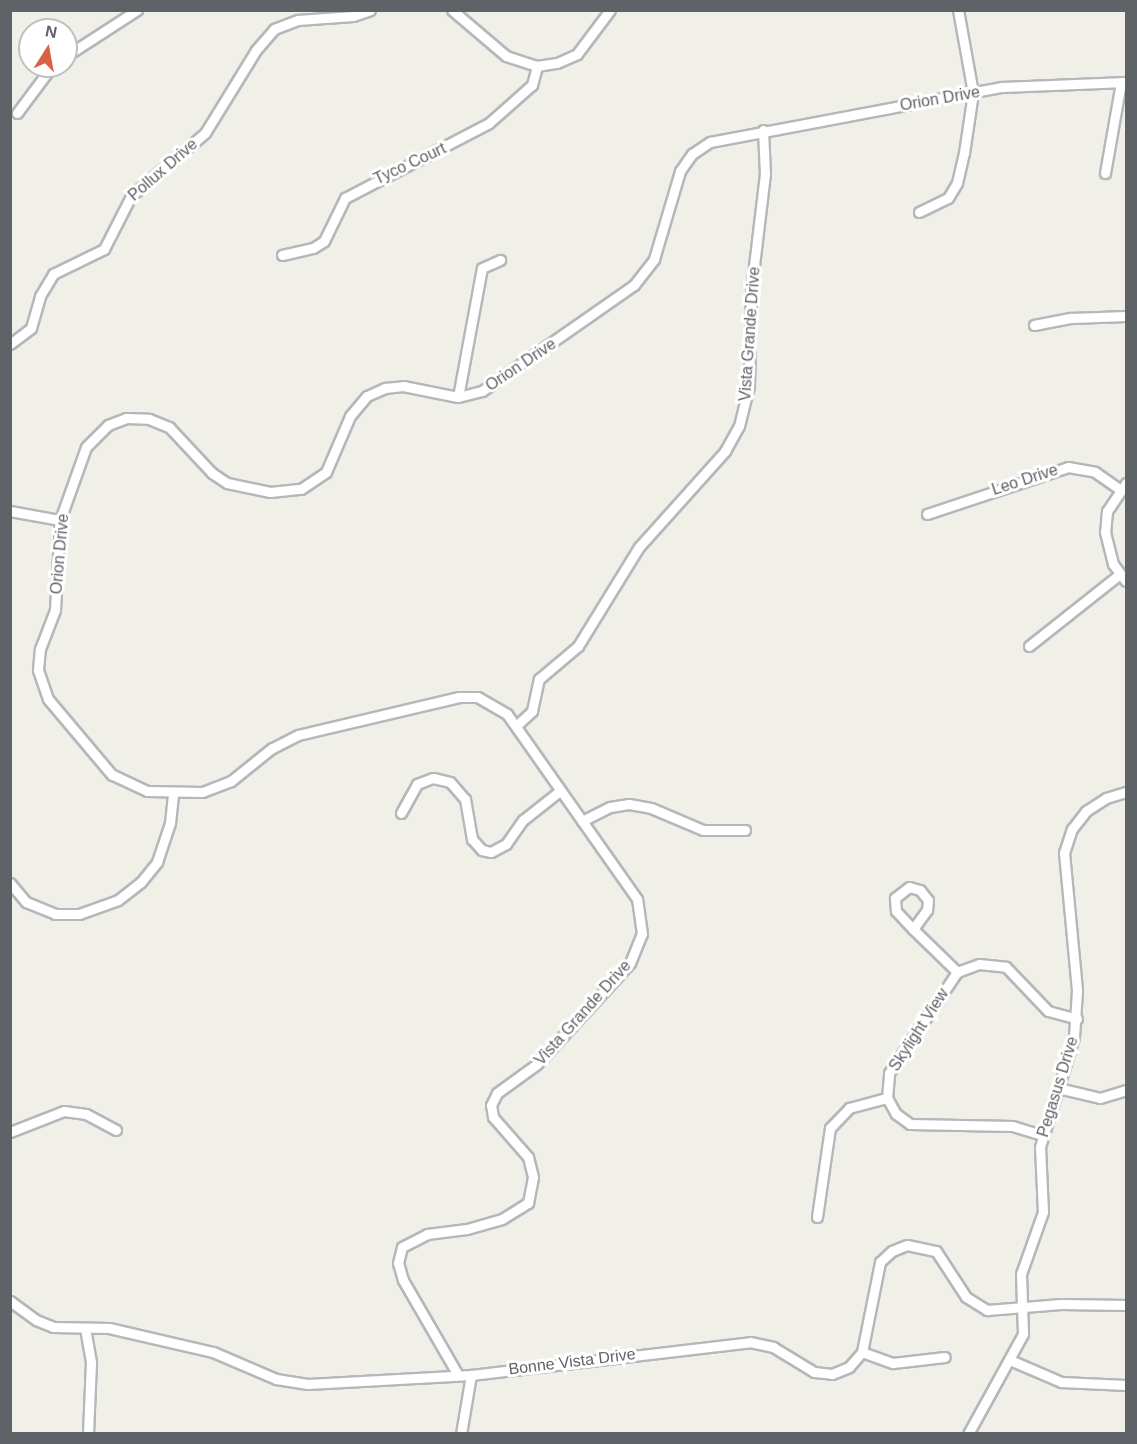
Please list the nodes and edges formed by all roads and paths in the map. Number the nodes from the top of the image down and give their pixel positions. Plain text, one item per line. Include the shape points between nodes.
1 (137, 10) edge
2 (370, 10) edge
3 (452, 10) edge
4 (610, 10) edge
5 (958, 10) edge
6 (78, 48) edge
7 (537, 66) junction
8 (43, 78) edge
9 (1124, 82) edge
10 (973, 93) junction
11 (17, 113) dead end
12 (762, 130) junction
13 (372, 170) dead end
14 (1106, 173) dead end
15 (377, 178) junction
16 (919, 212) dead end
17 (282, 255) dead end
18 (500, 260) dead end
19 (1126, 316) edge
20 (1034, 325) dead end
21 (10, 344) edge
22 (458, 397) junction
23 (1124, 486) edge
24 (10, 511) edge
25 (927, 514) dead end
26 (60, 520) junction
27 (1124, 577) edge
28 (1029, 646) dead end
29 (516, 726) junction
30 (561, 790) junction
31 (1126, 792) edge
32 (173, 794) junction
33 (401, 813) dead end
34 (582, 821) junction
35 (745, 830) dead end
36 (10, 883) edge
37 (913, 929) junction
38 (957, 972) junction
39 (1077, 1019) junction
40 (1058, 1088) junction
41 (1126, 1090) edge
42 (887, 1098) junction
43 (116, 1130) dead end
44 (10, 1132) edge
45 (1042, 1135) junction
46 (817, 1217) dead end
47 (10, 1301) edge
48 (1126, 1305) edge
49 (1023, 1308) junction
50 (85, 1328) junction
51 (862, 1352) junction
52 (945, 1357) dead end
53 (1010, 1360) junction
54 (458, 1375) junction
55 (471, 1375) junction
56 (1126, 1385) edge
57 (88, 1434) edge
58 (461, 1434) edge
59 (968, 1434) edge

1 - 6 street
2 - 21 street, Pollux Drive via 353,16 298,20 274,29 256,50 205,133 131,196 104,249 53,274 43,288 31,328
3 - 7 street via 506,56
4 - 7 street via 577,54
5 - 10 street
7 - 15 street, Tyco Court via 528,89 480,130
8 - 11 street
9 - 10 street, Orion Drive via 1021,84
9 - 14 street
10 - 12 street, Orion Drive
10 - 16 street via 957,183 942,203
12 - 22 street, Orion Drive via 718,139 692,154 680,171 649,270 634,285 492,386
12 - 29 street, Vista Grande Drive via 765,174 751,291 744,413 725,451 639,547 570,656 539,679 532,711
13 - 15 street
15 - 17 street, Tyco Court via 340,202 324,241 313,248
18 - 22 street via 482,268
19 - 20 street via 1071,318
22 - 26 street, Orion Drive via 403,386 376,391 354,409 326,472 310,485 291,492 235,486 212,473 169,427 149,419 117,421 99,431 86,447
23 - 25 street, Leo Drive via 1095,472 1068,467
23 - 27 street via 1107,511 1105,532 1109,553
24 - 26 street
26 - 32 street, Orion Drive via 55,610 38,660 42,690 92,756 112,775 134,788
27 - 28 street
29 - 30 street, Vista Grande Drive
29 - 32 street, Orion Drive via 492,703 477,697 459,697 298,735 272,748 222,786
30 - 33 street via 523,820 506,844 491,852 482,850 472,839 465,799 450,782 432,778 417,784
30 - 34 street, Vista Grande Drive
31 - 39 street, Pegasus Drive via 1106,798 1086,811 1072,828 1064,854
32 - 36 street via 171,823 160,856 141,882 118,900 90,911 56,914 26,902
34 - 35 street via 610,807 629,804 651,808 703,830
34 - 54 street, Vista Grande Drive via 637,899 643,922 640,944 630,963 548,1054 493,1100 493,1117 520,1146 532,1168 533,1188 528,1203 501,1219 414,1238 399,1255 403,1280
37 - 37 street via 894,904 899,892 909,887 920,890 928,900 927,910
37 - 38 street
38 - 39 street, Skylight View via 988,963 1006,967 1048,1011
38 - 42 street, Skylight View via 894,1064 887,1081
39 - 40 street, Pegasus Drive
40 - 41 street via 1100,1098
40 - 45 street, Pegasus Drive
42 - 45 street via 896,1114 919,1126 1012,1126
42 - 46 street via 849,1108 830,1128
43 - 44 street via 93,1116 71,1111 50,1114
45 - 49 street, Pegasus Drive via 1039,1155 1043,1212 1021,1274
47 - 50 street, Bonne Vista Drive via 45,1325
48 - 49 street
49 - 51 street via 997,1312 979,1308 966,1297 943,1257 927,1247 907,1245 886,1256 877,1269
49 - 53 street, Pegasus Drive via 1023,1334
50 - 54 street, Bonne Vista Drive via 109,1328 213,1352 297,1384
50 - 57 street via 91,1362
51 - 52 street via 893,1363
51 - 55 street, Bonne Vista Drive via 849,1367 832,1374 814,1372 773,1347 750,1342
53 - 56 street via 1060,1382
53 - 59 street, Pegasus Drive
54 - 55 street, Bonne Vista Drive
55 - 58 street

